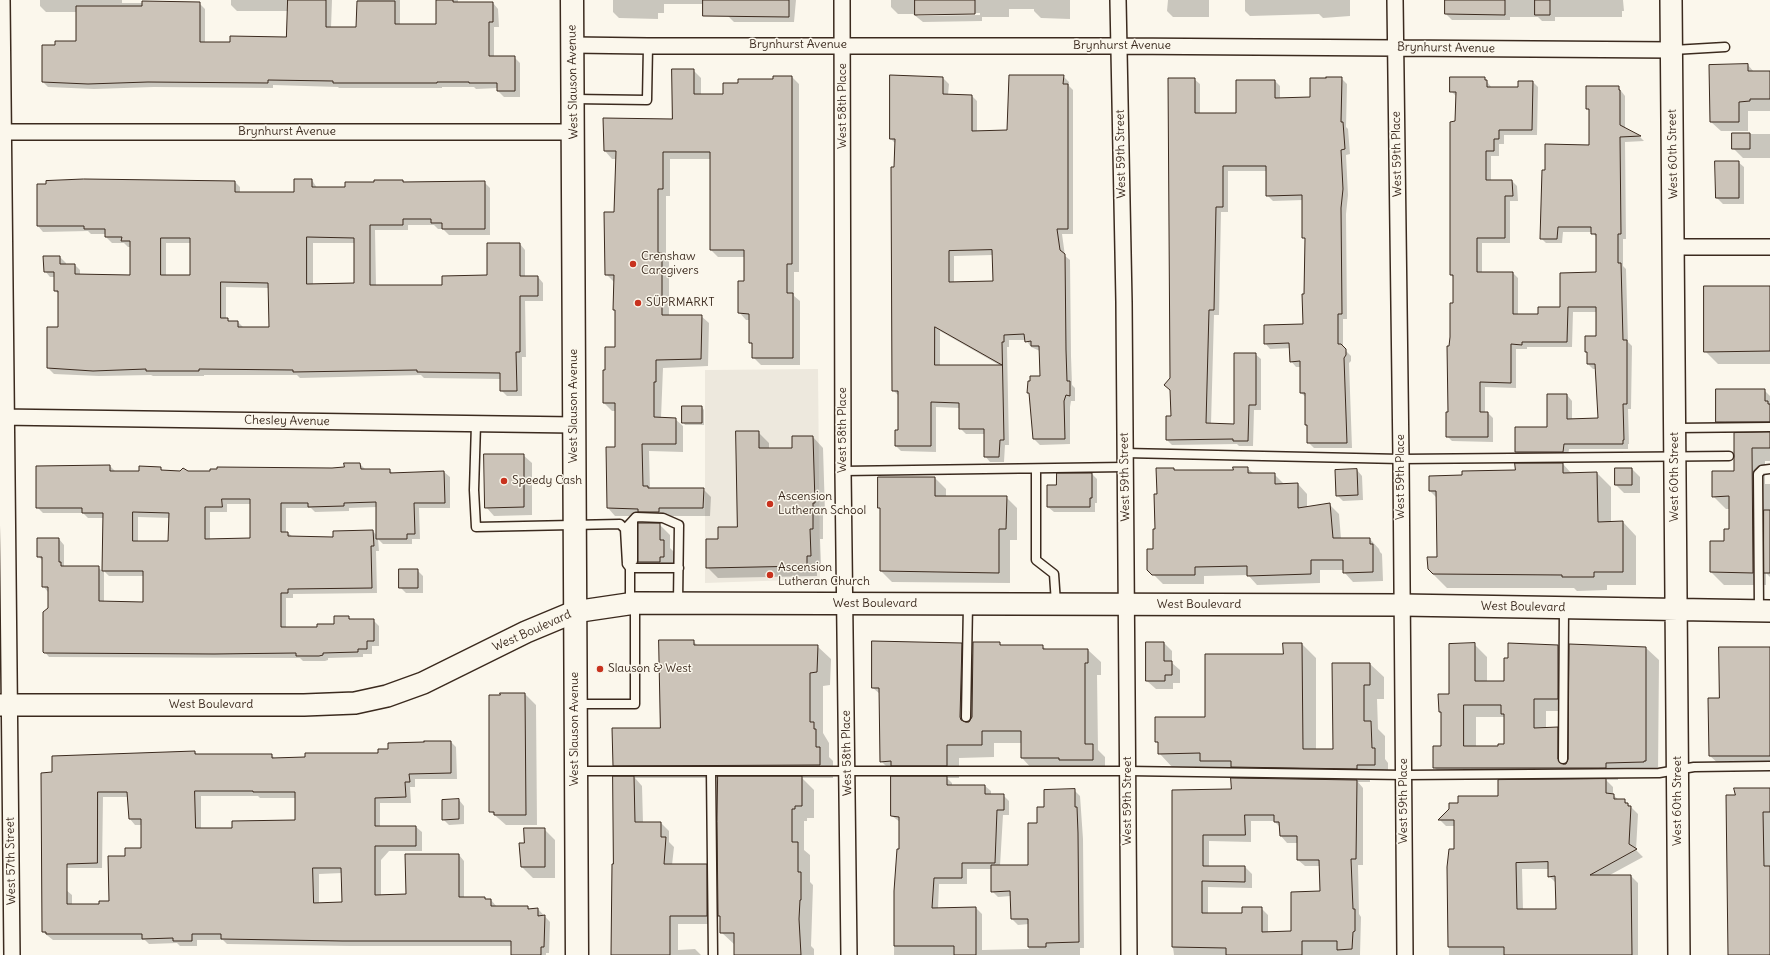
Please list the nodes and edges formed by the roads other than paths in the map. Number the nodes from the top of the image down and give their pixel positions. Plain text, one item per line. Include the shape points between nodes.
1 (2, 0) edge
2 (572, 0) edge
3 (842, 0) edge
4 (1118, 0) edge
5 (1395, 0) edge
6 (1671, 0) edge
7 (573, 45) junction
8 (843, 45) junction
9 (648, 46) junction
10 (1118, 46) junction
11 (1725, 47) dead end
12 (1396, 48) junction
13 (1672, 50) junction
14 (573, 99) junction
15 (1, 132) edge
16 (574, 132) junction
17 (1673, 247) junction
18 (1770, 247) edge
19 (3, 417) edge
20 (476, 424) junction
21 (574, 425) junction
22 (1675, 428) junction
23 (1770, 428) edge
24 (1729, 456) dead end
25 (1675, 457) junction
26 (1401, 459) junction
27 (1125, 460) junction
28 (1036, 469) junction
29 (1770, 470) edge
30 (843, 471) junction
31 (633, 522) junction
32 (574, 524) junction
33 (625, 529) junction
34 (628, 566) junction
35 (678, 568) junction
36 (678, 603) junction
37 (968, 603) junction
38 (632, 604) junction
39 (846, 604) junction
40 (1056, 604) junction
41 (1126, 604) junction
42 (1402, 605) junction
43 (1564, 608) junction
44 (1676, 610) junction
45 (1765, 611) edge
46 (574, 612) junction
47 (575, 704) junction
48 (5, 705) edge
49 (966, 717) dead end
50 (1563, 759) dead end
51 (1770, 766) edge
52 (1677, 769) junction
53 (576, 771) junction
54 (711, 771) junction
55 (847, 771) junction
56 (1128, 771) junction
57 (1404, 775) junction
58 (12, 955) edge
59 (576, 955) edge
60 (713, 955) edge
61 (849, 955) edge
62 (1129, 955) edge
63 (1405, 955) edge
64 (1679, 955) edge

1 - 15 street, West 57th Street
2 - 7 main road, West Slauson Avenue
3 - 8 street, West 58th Place
4 - 10 street, West 59th Street
5 - 12 street, West 59th Place
6 - 13 street, West 60th Street
7 - 9 street, Brynhurst Avenue
7 - 14 main road, West Slauson Avenue
8 - 9 street, Brynhurst Avenue
8 - 10 street, Brynhurst Avenue
8 - 30 street, West 58th Place
9 - 14 lane via 647,100
10 - 12 street, Brynhurst Avenue
10 - 27 street, West 59th Street
11 - 13 lane
12 - 13 street, Brynhurst Avenue
12 - 26 street, West 59th Place
13 - 17 street, West 60th Street
14 - 16 main road, West Slauson Avenue
15 - 16 street, Brynhurst Avenue
15 - 19 street, West 57th Street
16 - 21 main road, West Slauson Avenue
17 - 18 street
17 - 22 street, West 60th Street
19 - 20 street, Chesley Avenue
19 - 48 street, West 57th Street
20 - 21 street, Chesley Avenue
20 - 32 lane via 476,528
21 - 32 main road, West Slauson Avenue
22 - 23 lane
22 - 25 street, West 60th Street
24 - 25 lane
25 - 26 lane
25 - 44 street, West 60th Street
26 - 27 lane
26 - 42 street, West 59th Place
27 - 28 lane
27 - 41 street, West 59th Street
28 - 30 lane
28 - 40 lane via 1036,560 1054,574
29 - 45 lane via 1762,470 1758,474
30 - 39 street, West 58th Place
31 - 33 lane
31 - 34 lane via 633,561
31 - 35 lane via 636,517 663,518 678,525
32 - 33 lane via 620,524
32 - 46 main road, West Slauson Avenue
33 - 34 lane
34 - 35 lane
34 - 38 lane
35 - 36 lane
36 - 38 street, West Boulevard
36 - 39 street, West Boulevard
37 - 39 street, West Boulevard
37 - 40 street, West Boulevard
37 - 49 lane
38 - 46 street, West Boulevard
38 - 47 lane via 635,704
39 - 55 street, West 58th Place
40 - 41 street, West Boulevard
41 - 42 street, West Boulevard
41 - 56 street, West 59th Street
42 - 43 street, West Boulevard
42 - 57 street, West 59th Place
43 - 44 street, West Boulevard
43 - 50 lane
44 - 45 street, West Boulevard
44 - 52 street, West 60th Street
46 - 47 main road, West Slauson Avenue
46 - 48 street, West Boulevard via 526,632 423,683 387,696 355,702 304,705
47 - 53 main road, West Slauson Avenue
48 - 58 street, West 57th Street
51 - 52 lane
52 - 57 lane via 1659,773
52 - 64 street, West 60th Street
53 - 54 lane
53 - 59 main road, West Slauson Avenue
54 - 55 lane
54 - 60 lane
55 - 56 lane
55 - 61 street, West 58th Place
56 - 57 lane
56 - 62 street, West 59th Street
57 - 63 street, West 59th Place

